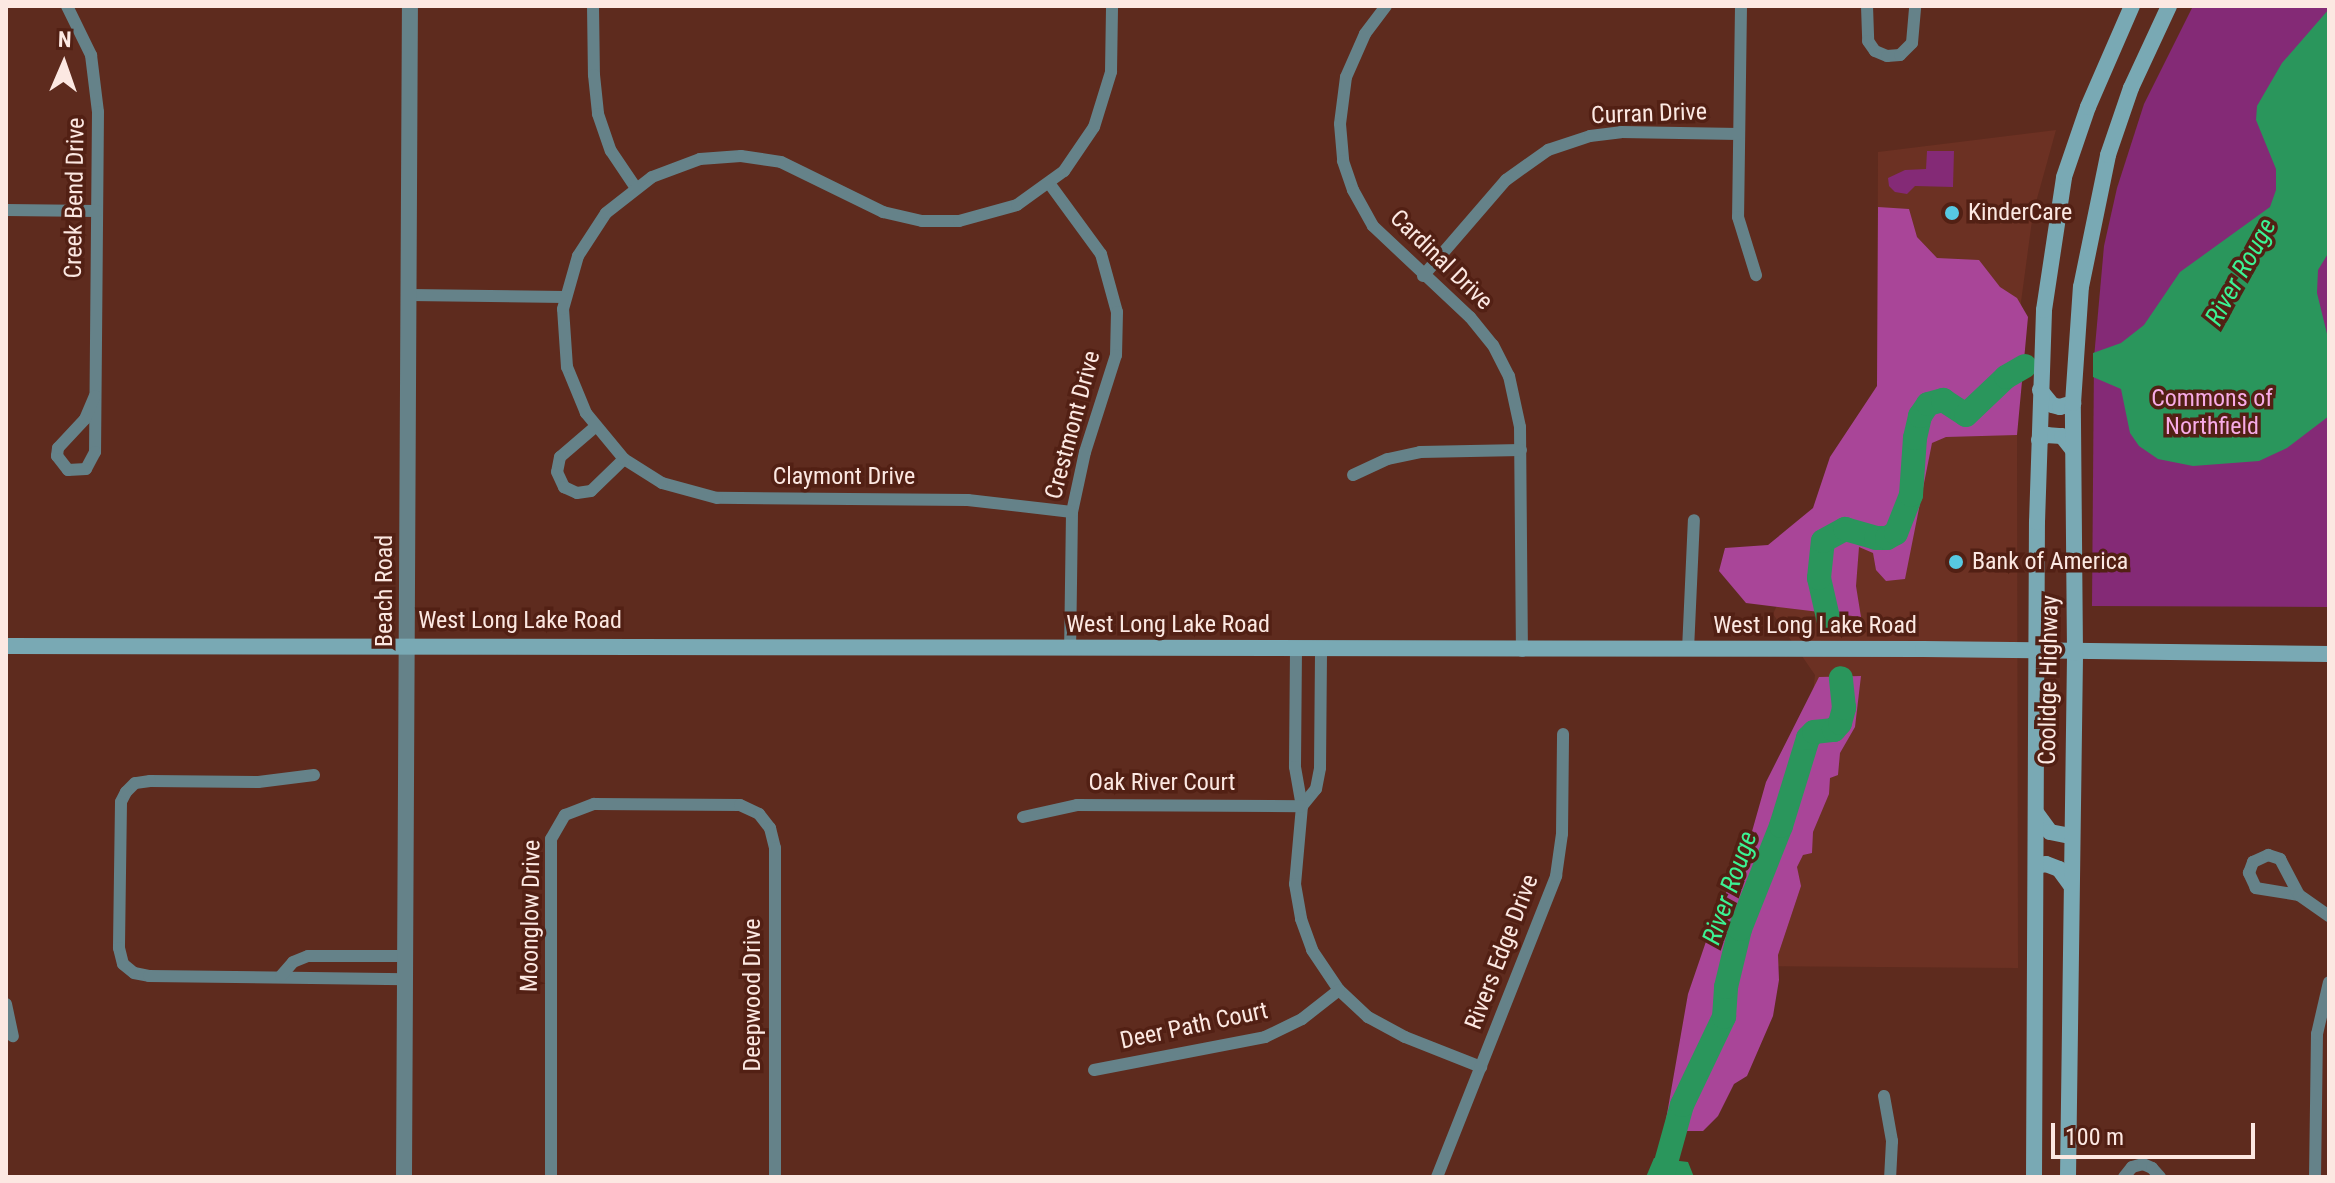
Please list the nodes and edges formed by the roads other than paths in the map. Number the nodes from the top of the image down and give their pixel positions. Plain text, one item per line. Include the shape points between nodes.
1 (67, 6) edge
2 (410, 6) edge
3 (593, 6) edge
4 (1112, 6) edge
5 (1386, 6) edge
6 (1741, 6) edge
7 (1867, 6) edge
8 (1915, 6) edge
9 (2132, 6) edge
10 (2169, 6) edge
11 (1739, 134) junction
12 (1049, 183) junction
13 (636, 188) junction
14 (6, 210) edge
15 (97, 211) junction
16 (1756, 275) dead end
17 (1423, 276) junction
18 (410, 295) junction
19 (565, 297) junction
20 (2040, 390) junction
21 (95, 396) junction
22 (2073, 403) junction
23 (595, 427) junction
24 (2039, 440) junction
25 (1521, 450) junction
26 (2073, 450) junction
27 (624, 459) junction
28 (1353, 475) dead end
29 (1072, 512) junction
30 (1694, 520) dead end
31 (409, 644) junction
32 (6, 646) edge
33 (1070, 649) junction
34 (1296, 649) junction
35 (1321, 650) junction
36 (1688, 650) junction
37 (1522, 651) junction
38 (2037, 651) junction
39 (2075, 653) junction
40 (2329, 654) edge
41 (1563, 734) dead end
42 (314, 775) dead end
43 (1302, 806) junction
44 (2037, 812) junction
45 (762, 817) joint
46 (1023, 817) dead end
47 (2070, 836) junction
48 (2036, 866) junction
49 (2070, 884) junction
50 (2299, 895) dead end
51 (2329, 916) edge
52 (406, 956) junction
53 (281, 976) junction
54 (406, 979) junction
55 (2329, 982) edge
56 (1339, 990) junction
57 (6, 1004) edge
58 (13, 1036) dead end
59 (1481, 1067) junction
60 (1094, 1070) dead end
61 (1884, 1096) dead end
62 (404, 1177) edge
63 (551, 1177) edge
64 (775, 1177) edge
65 (1437, 1177) edge
66 (1890, 1177) edge
67 (2034, 1177) edge
68 (2068, 1177) edge
69 (2124, 1177) edge
70 (2160, 1177) edge
71 (2315, 1177) edge

1 - 15 street, Creek Bend Drive via 86,41 95,74
2 - 18 street, Beach Road
3 - 13 street via 598,114 611,151
4 - 12 street, Claymont Drive via 1111,72 1102,110 1074,159
5 - 17 street, Cardinal Drive via 1365,34 1346,77 1340,143 1363,211 1386,242
6 - 11 street
7 - 8 street via 1868,41 1887,56 1900,55 1912,43
9 - 20 main road, Coolidge Highway via 2064,177 2046,290
10 - 22 main road, Coolidge Highway via 2131,88 2108,155 2081,287
11 - 16 street via 1738,217
11 - 17 street, Curran Drive via 1621,132 1548,150 1506,180
12 - 13 street, Claymont Drive via 999,212 941,222 883,212 798,169 761,158 700,159 668,169
12 - 29 street, Crestmont Drive via 1101,254 1117,312 1116,355
13 - 19 street, Claymont Drive via 595,227 578,256
14 - 15 street
15 - 21 street, Creek Bend Drive
17 - 25 street, Cardinal Drive via 1470,317 1501,359 1518,410
18 - 19 street
18 - 31 street, Beach Road
19 - 23 street, Claymont Drive via 567,367
20 - 22 main road via 2052,405
20 - 24 main road, Coolidge Highway
21 - 21 street, Creek Bend Drive via 85,419 58,448 57,456 68,470 86,469 94,458
22 - 26 main road, Coolidge Highway
23 - 27 street, Claymont Drive
23 - 27 street via 560,457 557,472 564,487 577,493 591,491
24 - 26 main road via 2062,436
24 - 38 main road, Coolidge Highway
25 - 28 street via 1412,453
25 - 37 street, Cardinal Drive
26 - 39 main road, Coolidge Highway
27 - 29 street, Claymont Drive via 662,483 703,496 968,500
29 - 33 street, Crestmont Drive
30 - 36 street
31 - 32 main road, West Long Lake Road
31 - 33 main road, West Long Lake Road
31 - 52 street, Beach Road
33 - 34 main road, West Long Lake Road
34 - 35 main road, West Long Lake Road
34 - 43 street via 1295,767
35 - 37 main road, West Long Lake Road
35 - 43 street via 1320,768 1316,789
36 - 37 main road, West Long Lake Road
36 - 38 main road, West Long Lake Road
38 - 39 main road, West Long Lake Road
38 - 44 main road, Coolidge Highway
39 - 40 main road, West Long Lake Road
39 - 47 main road, Coolidge Highway
41 - 59 street, Rivers Edge Drive via 1556,876
42 - 53 street via 258,782 135,783 121,802 119,948 127,970 149,976
43 - 46 street, Oak River Court via 1077,805
43 - 56 street via 1295,862 1298,905 1312,950
44 - 47 main road via 2050,832
44 - 48 main road, Coolidge Highway
45 - 63 street, Moonglow Drive via 731,804 594,804 573,809 554,830
45 - 64 street, Deepwood Drive via 775,848
47 - 49 main road, Coolidge Highway
48 - 49 main road via 2059,869
48 - 67 main road, Coolidge Highway
49 - 68 main road, Coolidge Highway
50 - 51 street
52 - 53 street via 308,956 293,962
52 - 54 street, Beach Road
53 - 54 street
54 - 62 street, Beach Road
55 - 71 street via 2317,1034
56 - 59 street via 1386,1028
56 - 60 street, Deer Path Court via 1302,1019 1265,1037
57 - 58 street
59 - 65 street, Rivers Edge Drive
61 - 66 street via 1892,1141
69 - 70 street via 2143,1164

